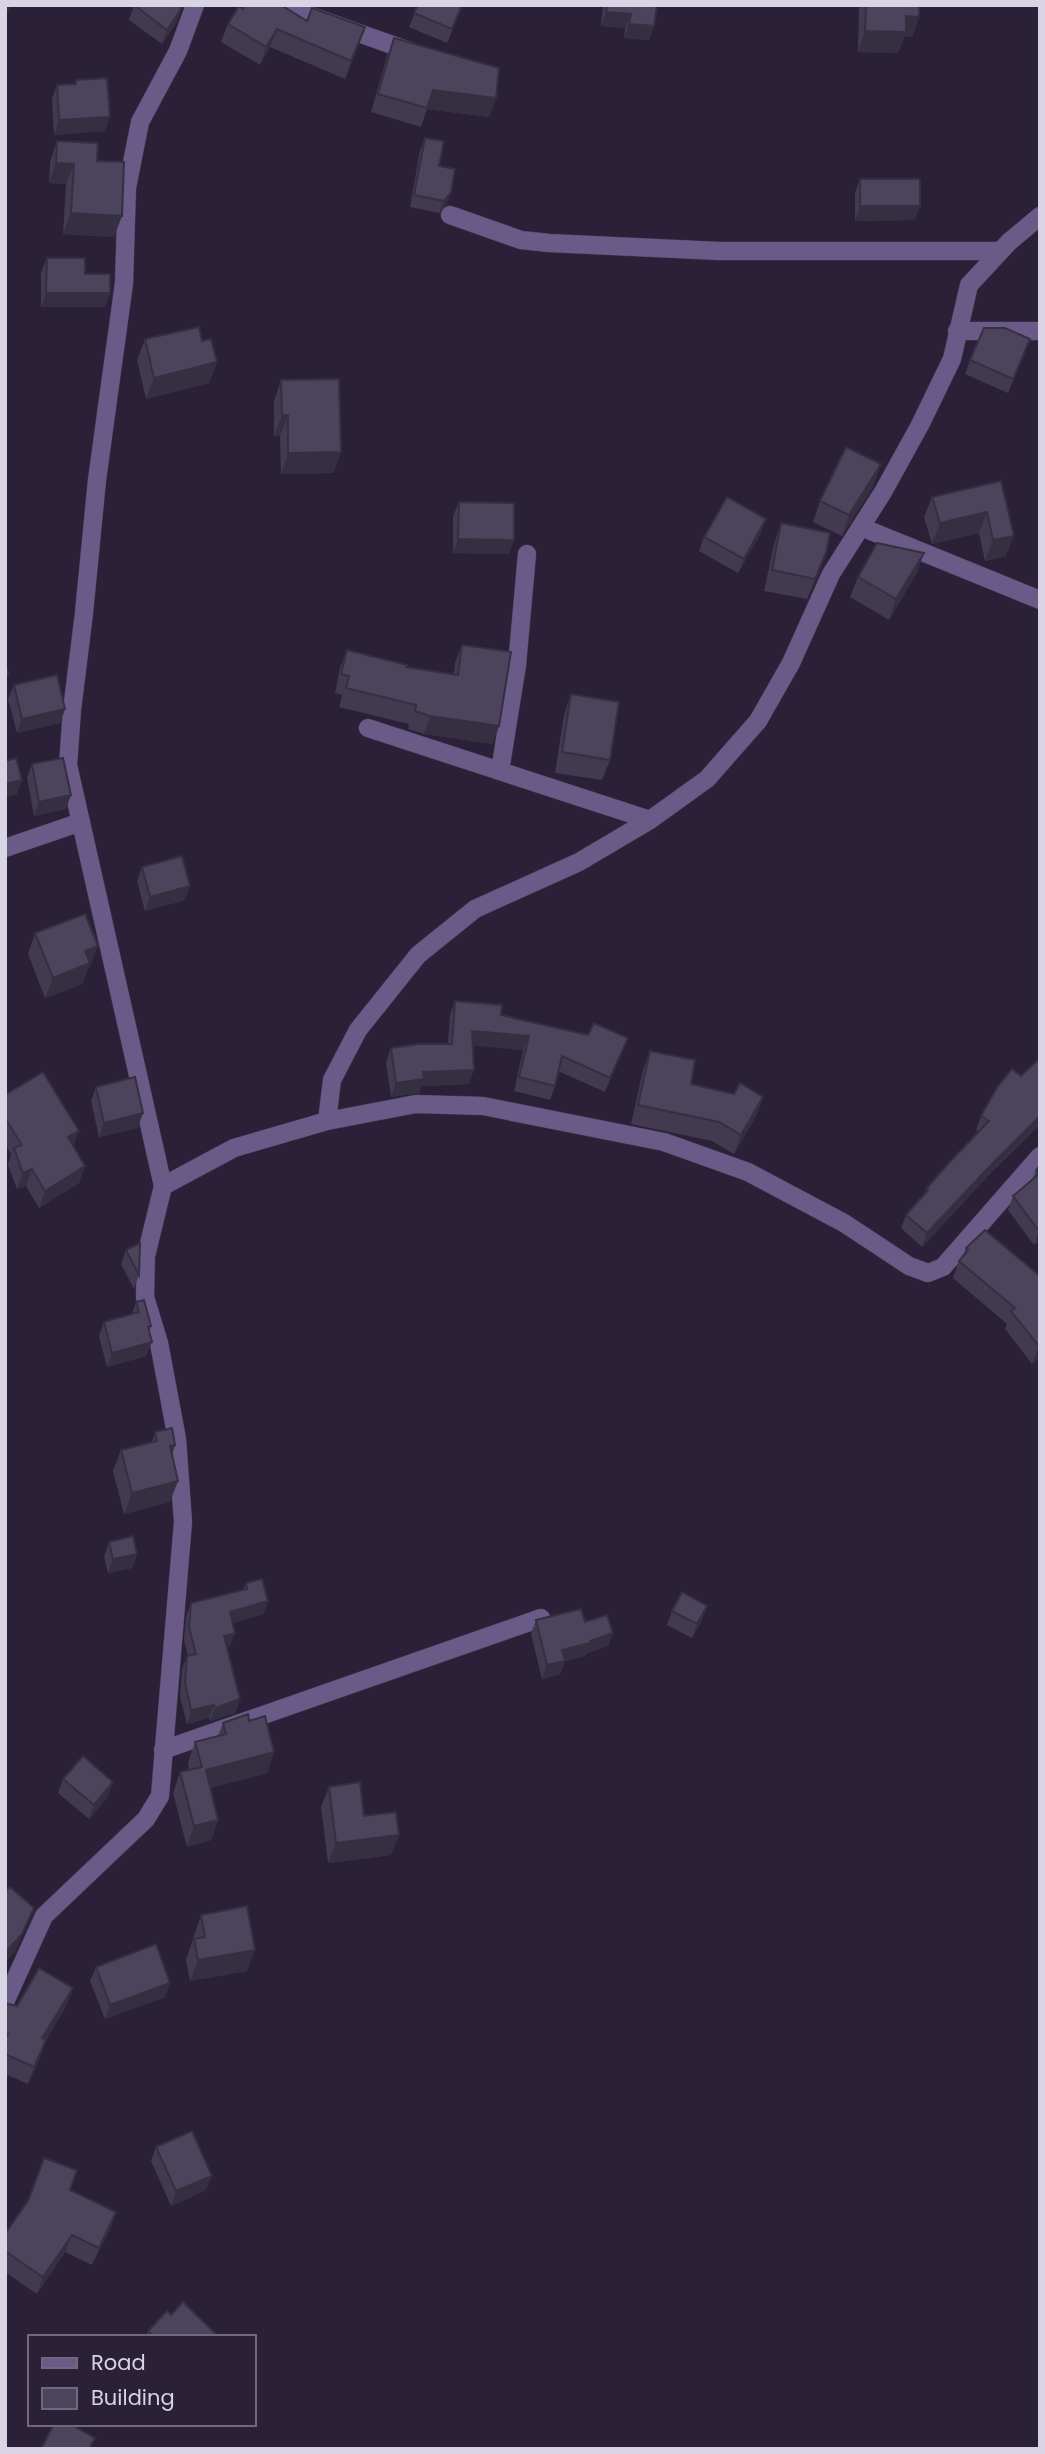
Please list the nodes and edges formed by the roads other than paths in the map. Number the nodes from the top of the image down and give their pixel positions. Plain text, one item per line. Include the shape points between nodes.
1 (195, 5) edge
2 (280, 5) edge
3 (428, 58) edge
4 (450, 215) dead end
5 (1040, 216) edge
6 (1000, 251) junction
7 (957, 331) junction
8 (1040, 331) edge
9 (861, 527) junction
10 (527, 554) dead end
11 (1040, 600) edge
12 (368, 729) dead end
13 (500, 771) junction
14 (650, 820) junction
15 (81, 822) junction
16 (5, 848) edge
17 (327, 1121) junction
18 (1040, 1156) edge
19 (163, 1186) junction
20 (541, 1618) edge
21 (163, 1751) junction
22 (5, 2002) edge

1 - 15 street via 178,51 140,122 127,188 124,283 97,480 68,765
2 - 3 street
4 - 6 street via 521,240 549,243 719,251
5 - 6 street
6 - 7 street via 969,285
7 - 8 street
7 - 9 street via 952,359 920,425
9 - 11 street
9 - 14 street via 831,574 791,663 758,721 707,779
10 - 13 street via 517,665
12 - 13 street
13 - 14 street
14 - 17 street via 579,862 475,909 418,955 358,1030 332,1080
15 - 16 street
15 - 19 street
17 - 18 street via 416,1104 482,1106 664,1142 748,1172 928,1273 943,1267
17 - 19 street via 234,1148
19 - 21 street via 146,1256 145,1297 159,1343 177,1439 183,1522
20 - 21 street
21 - 22 street via 160,1796 154,1808 44,1916

